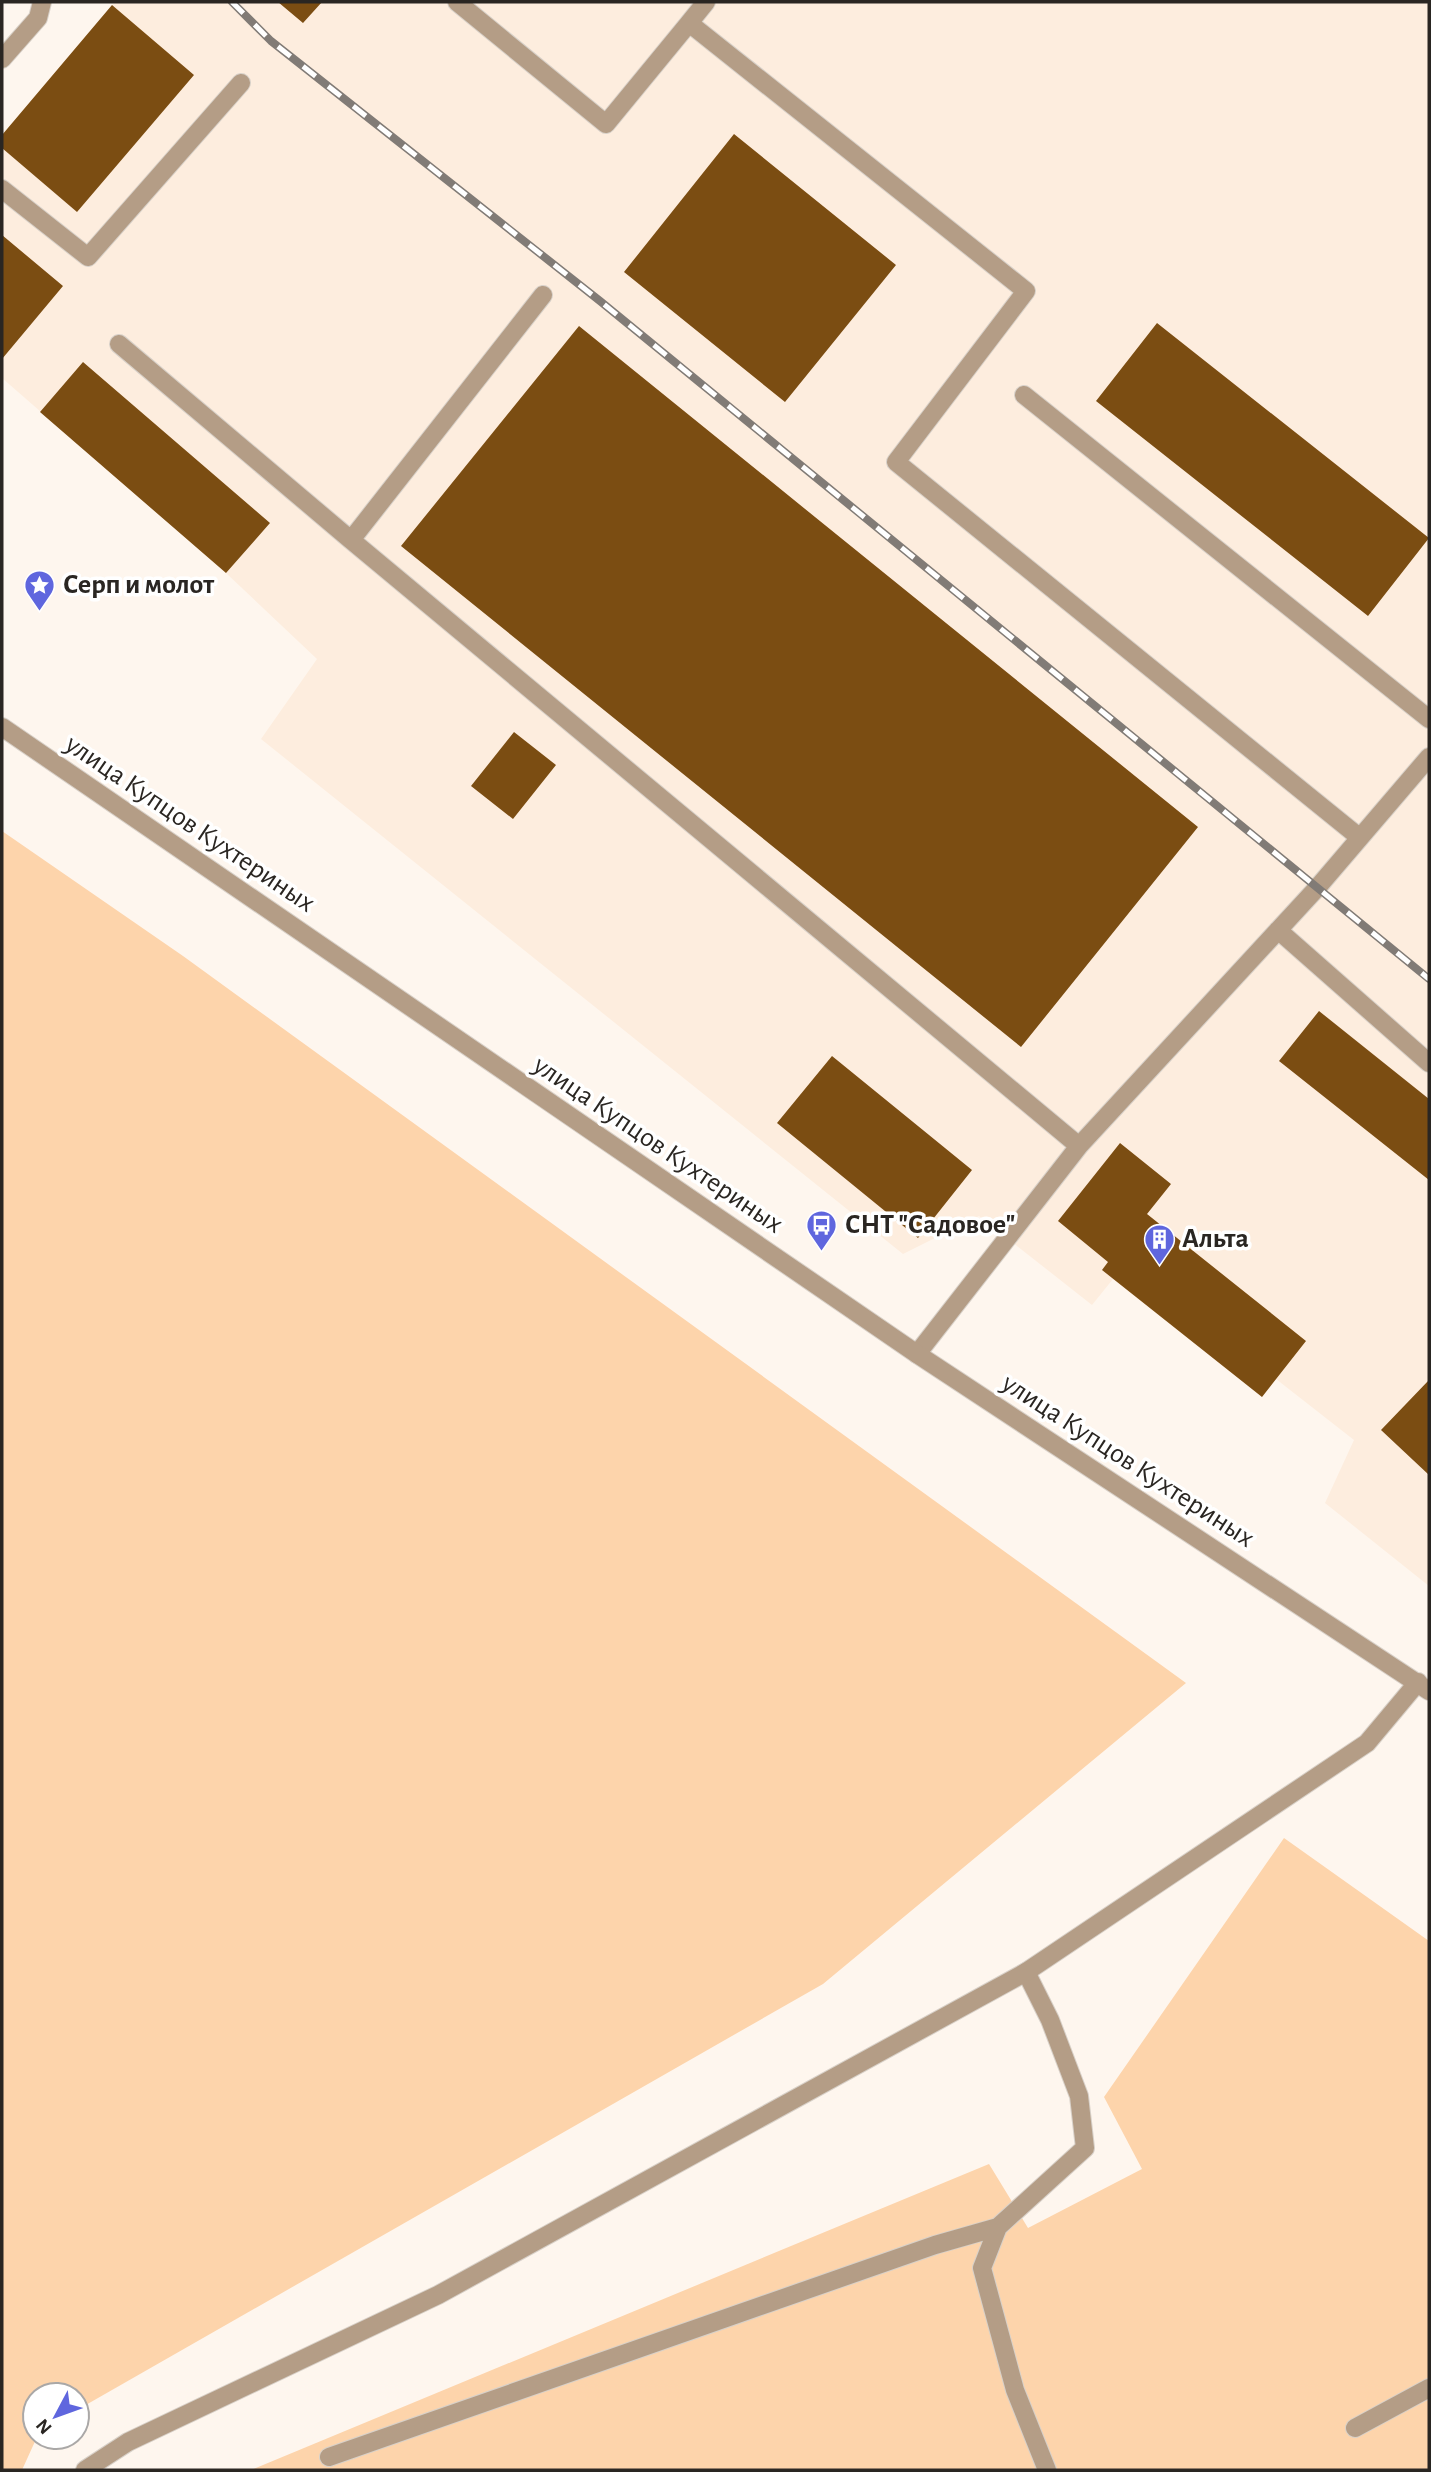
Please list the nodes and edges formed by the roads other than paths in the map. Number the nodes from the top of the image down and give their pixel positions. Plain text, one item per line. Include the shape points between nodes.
1 (42, 2) edge
2 (457, 2) edge
3 (706, 2) edge
4 (689, 23) junction
5 (2, 60) edge
6 (241, 83) dead end
7 (2, 190) edge
8 (544, 295) dead end
9 (119, 344) dead end
10 (1024, 395) dead end
11 (351, 540) junction
12 (1429, 719) edge
13 (2, 727) edge
14 (1429, 757) edge
15 (1360, 837) junction
16 (1278, 930) junction
17 (1429, 1063) edge
18 (1079, 1146) junction
19 (917, 1354) junction
20 (1423, 1686) edge
21 (1026, 1972) junction
22 (998, 2227) junction
23 (1429, 2388) edge
24 (1354, 2428) dead end
25 (329, 2457) dead end
26 (85, 2470) edge
27 (1047, 2470) edge

1 - 5 street via 38,18
2 - 4 street via 606,124
3 - 4 street
4 - 15 street via 1026,291 896,462
6 - 7 street via 88,257
8 - 11 street
9 - 11 street
10 - 12 street
11 - 18 street
13 - 19 street, улица Купцов Кухтериных
14 - 15 street
15 - 16 street
16 - 17 street
16 - 18 street
18 - 19 street
19 - 20 street, улица Купцов Кухтериных
20 - 21 street via 1367,1742
21 - 22 street via 1079,2096 1085,2148
21 - 26 street via 438,2295 128,2442
22 - 25 street
22 - 27 street via 982,2268 1015,2390
23 - 24 street

